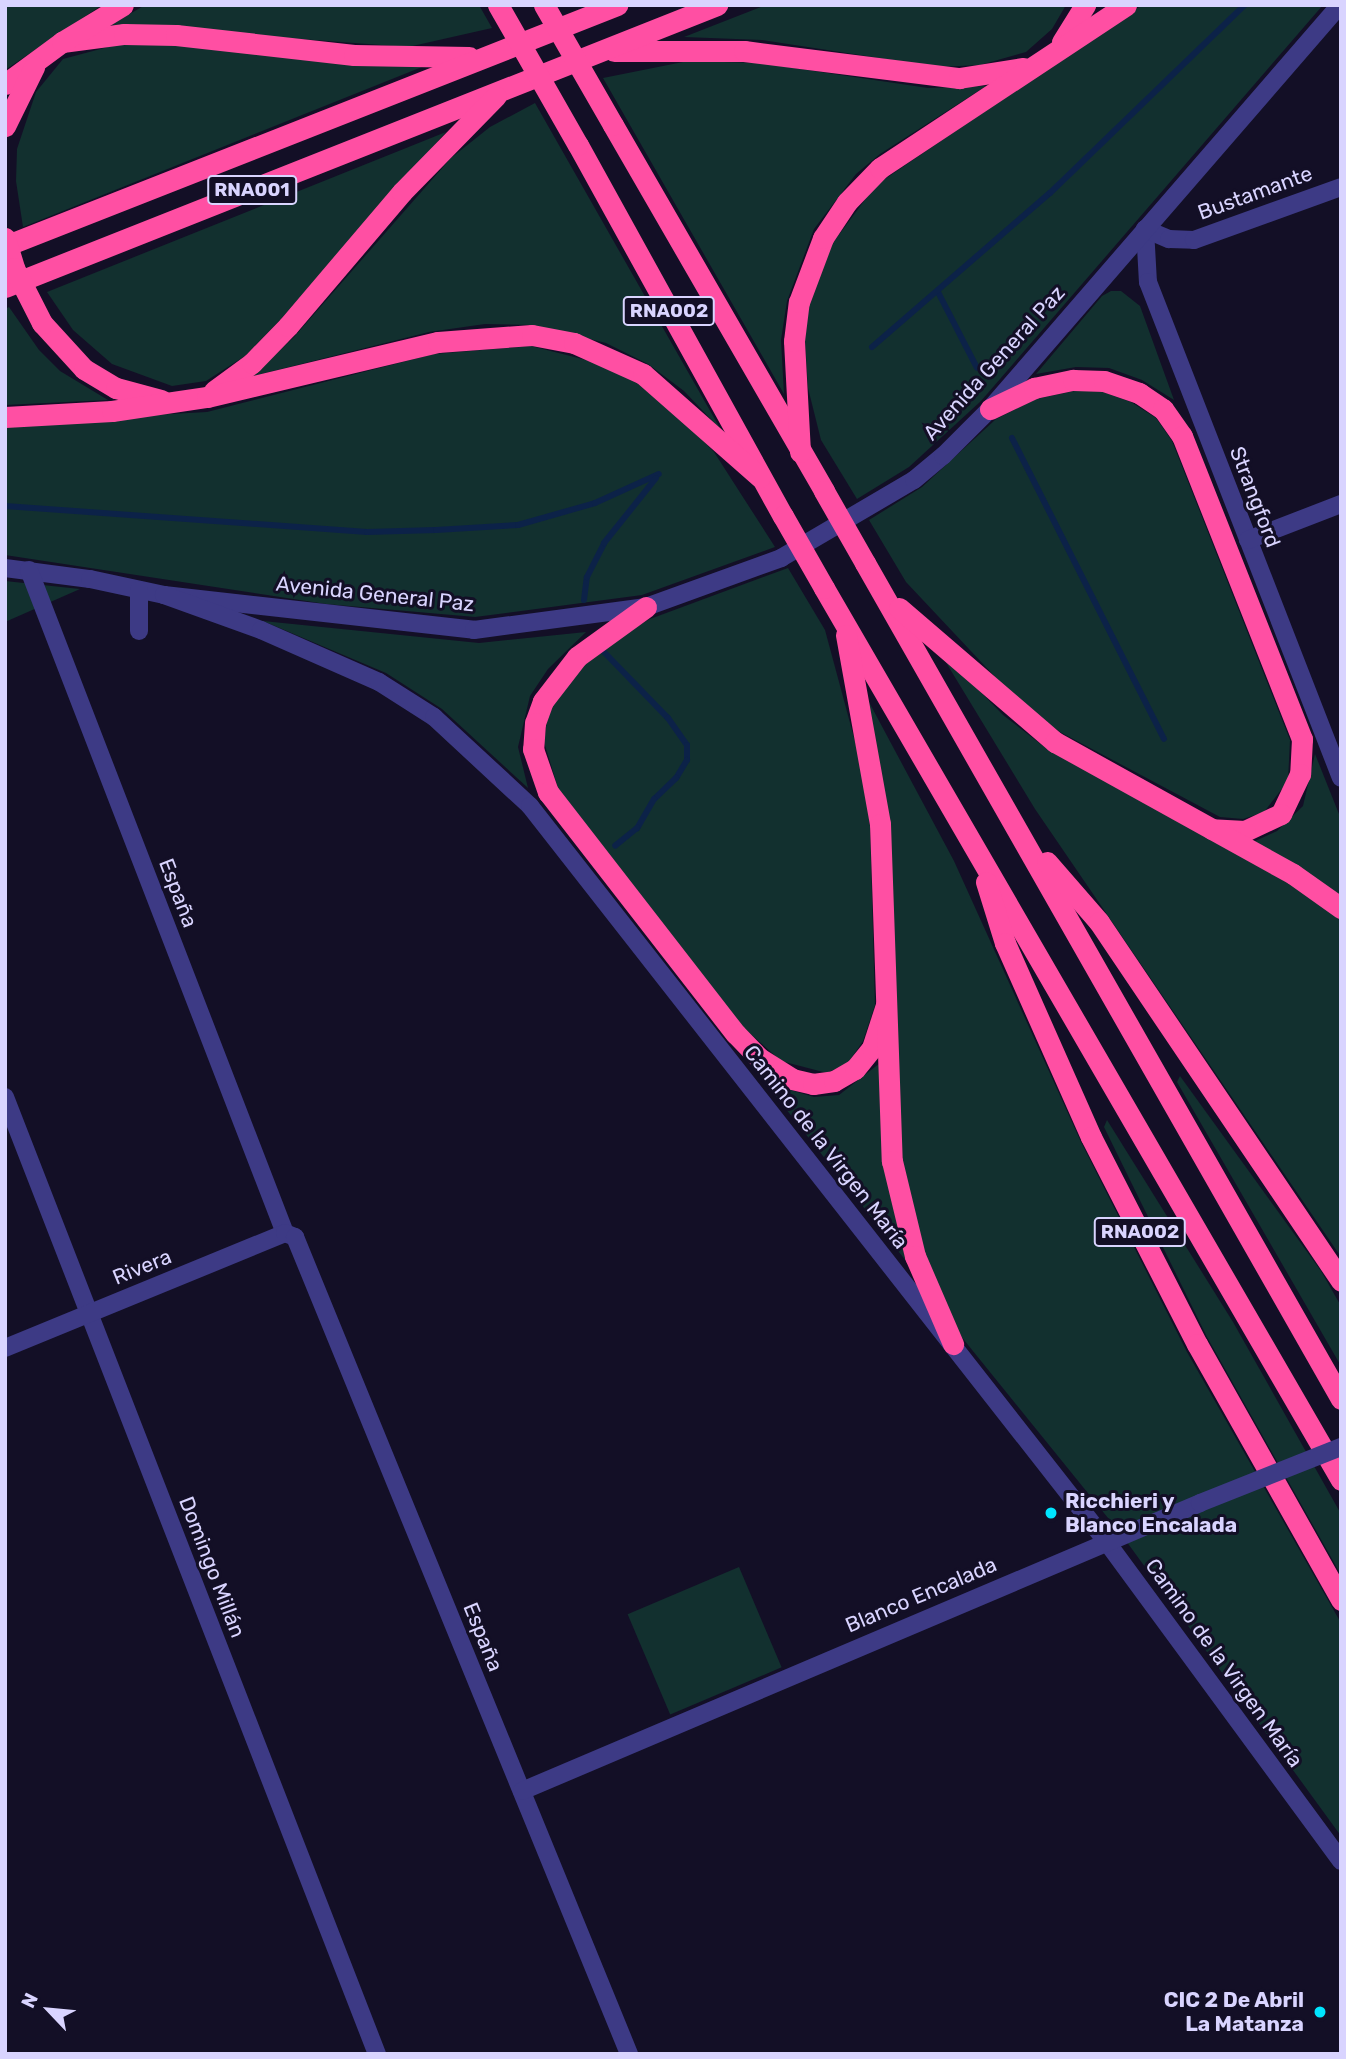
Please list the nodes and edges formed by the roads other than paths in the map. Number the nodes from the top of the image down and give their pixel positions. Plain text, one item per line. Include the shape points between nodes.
1 (123, 5) edge
2 (498, 5) edge
3 (544, 5) edge
4 (617, 5) edge
5 (717, 5) edge
6 (1085, 5) edge
7 (1126, 5) edge
8 (1340, 5) edge
9 (600, 10) edge
10 (62, 42) junction
11 (601, 51) junction
12 (485, 56) junction
13 (39, 59) junction
14 (1045, 59) junction
15 (5, 85) edge
16 (499, 92) junction
17 (5, 126) edge
18 (1341, 187) edge
19 (1145, 229) junction
20 (5, 238) edge
21 (5, 246) edge
22 (5, 287) edge
23 (207, 397) junction
24 (170, 402) junction
25 (990, 409) junction
26 (1198, 413) junction
27 (5, 417) edge
28 (1172, 421) junction
29 (800, 452) junction
30 (760, 477) junction
31 (1341, 504) edge
32 (1248, 540) junction
33 (5, 568) edge
34 (29, 570) junction
35 (139, 590) junction
36 (164, 595) junction
37 (884, 595) junction
38 (646, 607) junction
39 (843, 620) junction
40 (139, 631) dead end
41 (1302, 739) junction
42 (1325, 739) junction
43 (540, 776) junction
44 (1341, 778) edge
45 (515, 791) junction
46 (1016, 824) junction
47 (1212, 829) junction
48 (976, 847) junction
49 (1341, 908) edge
50 (886, 1005) junction
51 (5, 1097) edge
52 (290, 1235) junction
53 (1341, 1281) edge
54 (89, 1313) junction
55 (953, 1344) junction
56 (5, 1348) edge
57 (1341, 1399) edge
58 (1341, 1447) edge
59 (1341, 1479) edge
60 (1106, 1541) junction
61 (1341, 1600) edge
62 (522, 1791) junction
63 (1341, 1861) edge
64 (377, 2054) edge
65 (629, 2054) edge

1 - 10 highway
2 - 30 highway, RNA002, bridge
3 - 29 highway, RNA002, bridge
4 - 9 highway, RNA001
5 - 11 highway, RNA001
6 - 14 highway
7 - 14 highway
8 - 19 street, Avenida General Paz
9 - 12 highway, RNA001
10 - 12 highway via 124,34 177,35 354,55
10 - 13 highway
11 - 14 highway via 744,51 959,78
11 - 16 highway, RNA001
12 - 21 highway, RNA001
13 - 15 highway
13 - 17 highway
14 - 29 highway via 880,168 847,202 823,238 799,302 794,341
16 - 22 highway, RNA001
16 - 23 highway via 402,192 288,326 252,363
18 - 19 street, Bustamante via 1194,240 1169,239
19 - 25 street, Avenida General Paz
19 - 26 street, Strangford via 1148,282
20 - 24 highway, bridge via 14,268 42,323 84,369 116,388
23 - 24 highway
23 - 30 highway via 438,342 532,335 584,347 643,374
24 - 27 highway via 112,411
25 - 28 highway via 1034,388 1073,380 1104,381 1139,393
25 - 38 street, Avenida General Paz via 914,480 822,535 781,558
26 - 28 street
26 - 32 street, Strangford
28 - 41 highway
29 - 37 highway, RNA002, bridge
30 - 39 highway, RNA002, bridge
31 - 32 street
32 - 42 street, Strangford
33 - 34 street, Avenida General Paz
34 - 35 street, Avenida General Paz
34 - 52 street, España
35 - 36 street, Avenida General Paz
35 - 40 street
36 - 38 street, Avenida General Paz via 474,630
36 - 45 street, Camino de la Virgen María via 261,630 379,682 434,717
37 - 46 highway, RNA002
37 - 47 highway via 1055,742
38 - 43 highway via 602,635 557,678 535,723 533,749
39 - 48 highway, RNA002
39 - 50 highway via 880,824
41 - 42 street via 1310,733
41 - 47 highway via 1300,774 1280,814 1245,831
42 - 44 street, Strangford
43 - 45 street
43 - 50 highway via 582,836 759,1058 792,1079 813,1084 834,1081 855,1069 872,1048
45 - 55 street, Camino de la Virgen María
46 - 53 highway, RNA002 via 1099,922
46 - 57 highway, RNA002
47 - 49 highway via 1293,874
48 - 59 highway, RNA002
48 - 61 highway, RNA002 via 1005,943 1091,1137 1196,1344
50 - 55 highway via 892,1161 901,1210
51 - 54 street, Domingo Millán
52 - 54 street, Rivera
52 - 62 street, España
54 - 56 street, Rivera
54 - 64 street, Domingo Millán
55 - 60 street, Camino de la Virgen María
58 - 60 street, Blanco Encalada, bridge
60 - 62 street, Blanco Encalada
60 - 63 street, Camino de la Virgen María
62 - 65 street, España

